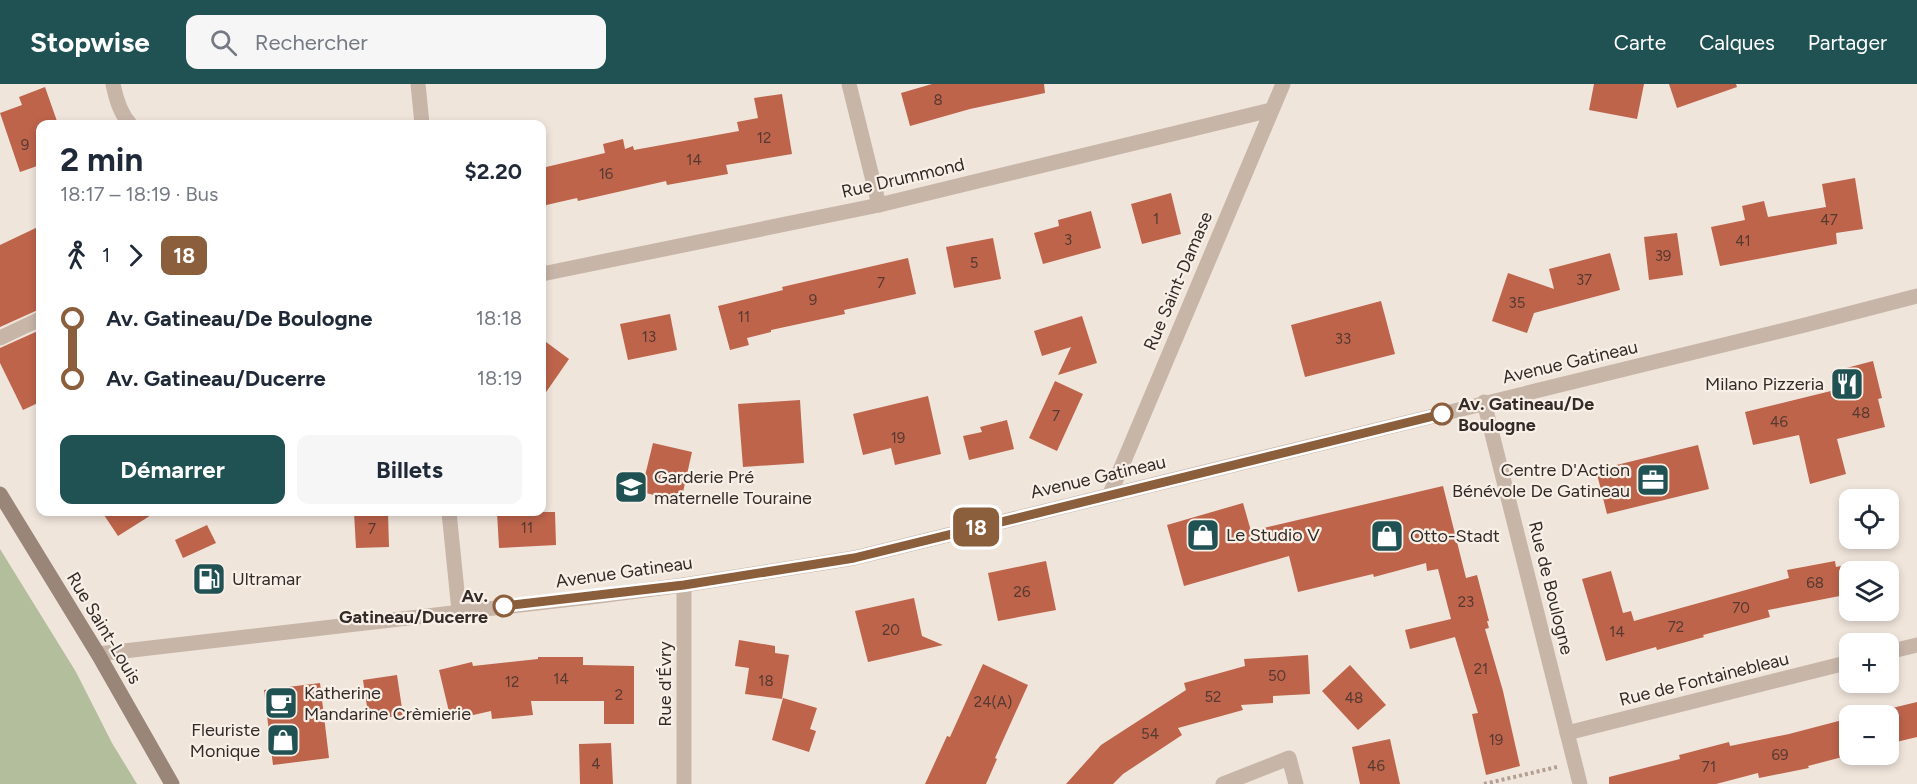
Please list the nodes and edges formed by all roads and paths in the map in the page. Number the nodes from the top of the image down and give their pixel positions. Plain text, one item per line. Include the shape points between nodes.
1 (113, 84) edge
2 (418, 84) edge
3 (849, 84) edge
4 (1283, 84) edge
5 (1271, 110) junction
6 (126, 120) edge
7 (422, 120) edge
8 (879, 204) junction
9 (546, 273) edge
10 (1917, 296) edge
11 (36, 321) edge
12 (0, 339) edge
13 (1484, 402) junction
14 (0, 494) edge
15 (1110, 494) junction
16 (449, 516) edge
17 (684, 585) junction
18 (459, 611) junction
19 (1917, 645) edge
20 (1899, 649) edge
21 (98, 654) junction
22 (1839, 665) edge
23 (1567, 733) junction
24 (1575, 763) junction
25 (172, 784) edge
26 (684, 784) edge
27 (1223, 784) edge
28 (1296, 784) edge
29 (1484, 784) edge
30 (1580, 784) edge

1 - 6 street
2 - 7 street
3 - 8 street
4 - 5 street, Rue Saint-Damase
5 - 8 street, Rue Drummond
5 - 15 street, Rue Saint-Damase
8 - 9 street, Rue Drummond
10 - 13 street, Avenue Gatineau
11 - 12 street
13 - 15 street, Avenue Gatineau
13 - 23 street, Rue de Boulogne
14 - 21 main road, Rue Saint-Louis
15 - 17 street, Avenue Gatineau via 854,558
16 - 18 street
17 - 18 street, Avenue Gatineau
17 - 26 street, Rue d'Évry
18 - 21 street, Avenue Gatineau
19 - 20 street
21 - 25 main road, Rue Saint-Louis
22 - 23 street, Rue de Fontainebleau
23 - 24 street, Rue de Boulogne
24 - 29 path
24 - 30 street, Rue de Boulogne
27 - 28 street via 1289,758

